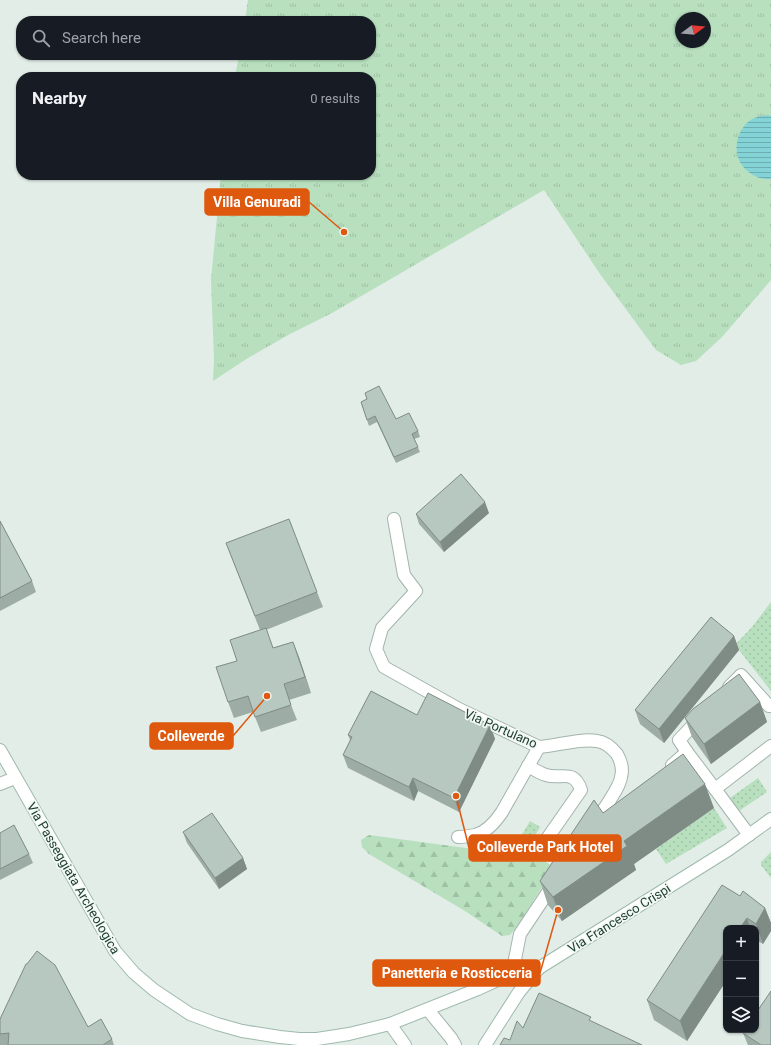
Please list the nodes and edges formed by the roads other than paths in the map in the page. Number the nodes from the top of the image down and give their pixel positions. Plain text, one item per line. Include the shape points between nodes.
1 (394, 519) dead end
2 (720, 696) edge
3 (770, 706) edge
4 (710, 707) edge
5 (771, 746) edge
6 (539, 747) junction
7 (0, 750) edge
8 (687, 752) junction
9 (528, 766) junction
10 (665, 771) edge
11 (15, 778) junction
12 (0, 784) edge
13 (715, 789) junction
14 (612, 797) junction
15 (626, 799) edge
16 (771, 819) edge
17 (749, 835) junction
18 (586, 836) edge
19 (458, 838) dead end
20 (544, 843) dead end
21 (559, 875) edge
22 (539, 968) junction
23 (519, 970) junction
24 (428, 1010) junction
25 (390, 1024) junction
26 (405, 1045) edge
27 (454, 1045) edge
28 (485, 1045) edge

1 - 6 main road, Via Portulano via 404,575 416,591 382,628 376,649 384,667 459,709
2 - 3 main road via 741,674
4 - 8 main road via 679,740
5 - 13 main road
6 - 9 main road
6 - 14 main road, Via Portulano via 588,741 606,744 620,758 622,768 621,778
7 - 11 main road, Via Passeggiata Archeologica
8 - 10 main road
8 - 13 main road
9 - 19 main road via 496,821 476,835
9 - 20 main road via 547,775 570,776 578,782 581,790
11 - 12 main road
11 - 25 main road, Via Passeggiata Archeologica via 115,951 134,973 172,1003 190,1014 217,1024 242,1031 299,1039 325,1038
13 - 17 main road
14 - 15 main road
14 - 18 main road, Via Portulano
16 - 17 main road, Via Francesco Crispi
17 - 22 main road, Via Francesco Crispi
21 - 23 main road via 520,934 514,959
22 - 23 main road, Via Francesco Crispi
22 - 28 main road via 519,992
23 - 24 main road, Via Francesco Crispi
24 - 25 main road, Via Francesco Crispi
24 - 27 main road
25 - 26 main road

